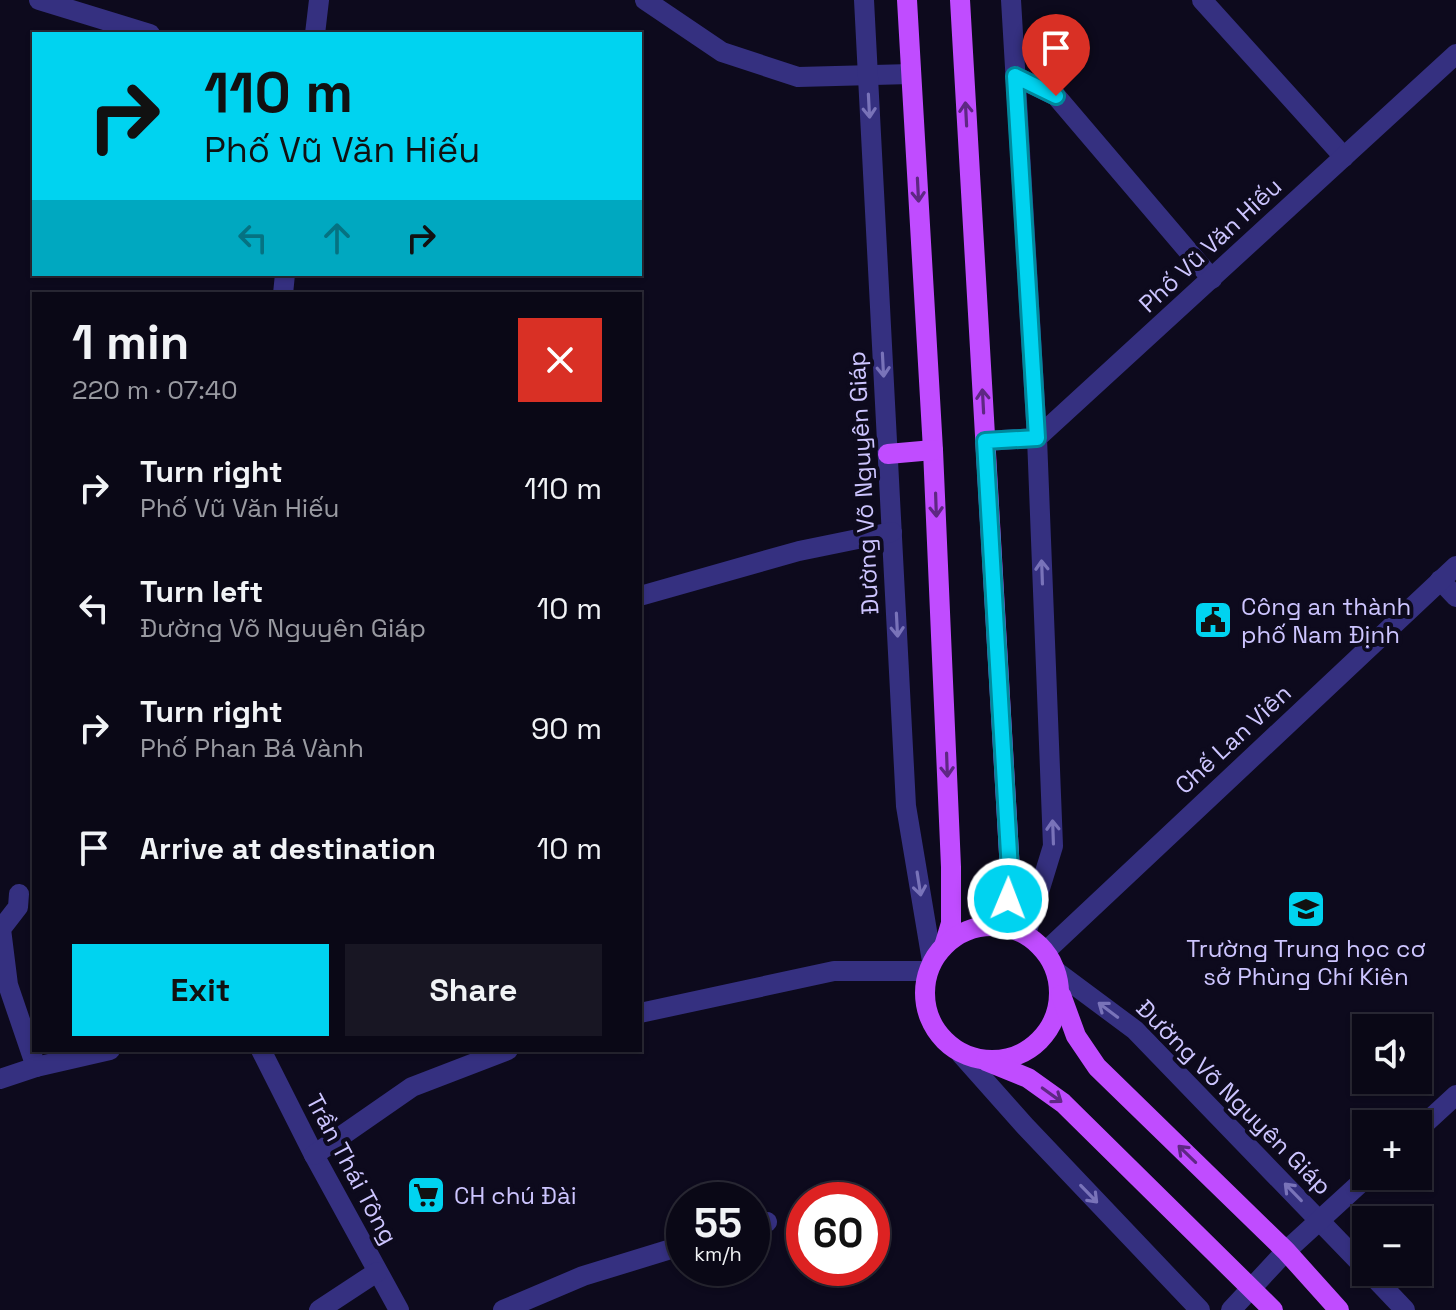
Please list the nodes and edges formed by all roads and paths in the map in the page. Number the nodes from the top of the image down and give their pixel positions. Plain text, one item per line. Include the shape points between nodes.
1 (39, 0) edge
2 (319, 0) edge
3 (645, 0) edge
4 (864, 0) edge
5 (907, 0) edge
6 (960, 0) edge
7 (1011, 0) edge
8 (1202, 0) edge
9 (143, 32) edge
10 (315, 32) edge
11 (1456, 54) edge
12 (911, 74) junction
13 (868, 75) junction
14 (1015, 76) junction
15 (1344, 157) junction
16 (1212, 279) junction
17 (1037, 438) junction
18 (985, 441) junction
19 (933, 450) junction
20 (888, 454) junction
21 (892, 532) junction
22 (1456, 566) edge
23 (1440, 580) junction
24 (642, 595) edge
25 (1456, 597) edge
26 (19, 894) dead end
27 (1017, 930) junction
28 (945, 943) junction
29 (1046, 951) junction
30 (930, 966) junction
31 (1057, 972) junction
32 (1060, 994) junction
33 (642, 1013) edge
34 (101, 1052) edge
35 (262, 1052) edge
36 (503, 1052) edge
37 (961, 1054) junction
38 (982, 1060) junction
39 (36, 1067) junction
40 (0, 1079) edge
41 (1456, 1095) edge
42 (1432, 1117) edge
43 (314, 1155) junction
44 (1353, 1190) edge
45 (1320, 1220) junction
46 (666, 1251) edge
47 (1286, 1251) junction
48 (1352, 1253) edge
49 (377, 1272) junction
50 (1383, 1286) edge
51 (1252, 1287) junction
52 (319, 1310) edge
53 (399, 1310) edge
54 (503, 1310) edge
55 (1200, 1310) edge
56 (1231, 1310) edge
57 (1273, 1310) edge
58 (1339, 1310) edge
59 (1405, 1310) edge

1 - 9 street
2 - 10 street
3 - 13 street via 722,52 798,77
4 - 13 street, Đường Võ Nguyên Giáp
5 - 12 main road
18 -> 6 main road
7 - 14 street
8 - 15 street
11 - 15 street, Phố Vũ Văn Hiếu
12 - 13 street
12 -> 19 main road
13 -> 20 street, Đường Võ Nguyên Giáp
14 - 16 street via 1056,96
14 - 17 street
15 - 16 street, Phố Vũ Văn Hiếu
16 - 17 street, Phố Vũ Văn Hiếu
17 - 18 street
27 -> 17 street via 1053,846
18 - 27 main road
19 - 20 main road
19 -> 28 main road via 951,867 951,923
20 - 21 street, Đường Võ Nguyên Giáp
21 - 24 street via 799,551
21 -> 30 street, Đường Võ Nguyên Giáp via 906,806
22 - 23 street, Chế Lan Viên
23 - 25 street
23 - 29 street, Chế Lan Viên
26 - 39 street via 18,907 1,929 8,985
27 - 28 main road via 984,925
27 - 29 main road
28 - 30 main road
29 - 31 main road
30 - 33 street via 834,971
30 - 37 main road via 924,1003 931,1023
31 - 32 main road
45 -> 31 street, Đường Võ Nguyên Giáp via 1135,1030
32 - 38 main road via 1056,1017 1044,1037 1026,1052
47 -> 32 main road via 1097,1067 1076,1036
34 - 39 street
35 - 43 street, Trần Thái Tông
36 - 43 street via 412,1087
37 - 38 main road
37 -> 55 street
38 -> 51 main road via 1028,1078 1063,1103
39 - 40 street
41 - 42 street
43 - 49 street, Trần Thái Tông
44 - 45 street
45 - 47 street
45 - 48 street, Đường Võ Nguyên Giáp
46 - 54 street via 583,1276
47 - 51 street
47 - 58 main road
49 - 52 street
49 - 53 street, Trần Thái Tông
50 - 59 street, Đường Võ Nguyên Giáp
51 - 56 street
51 - 57 main road

